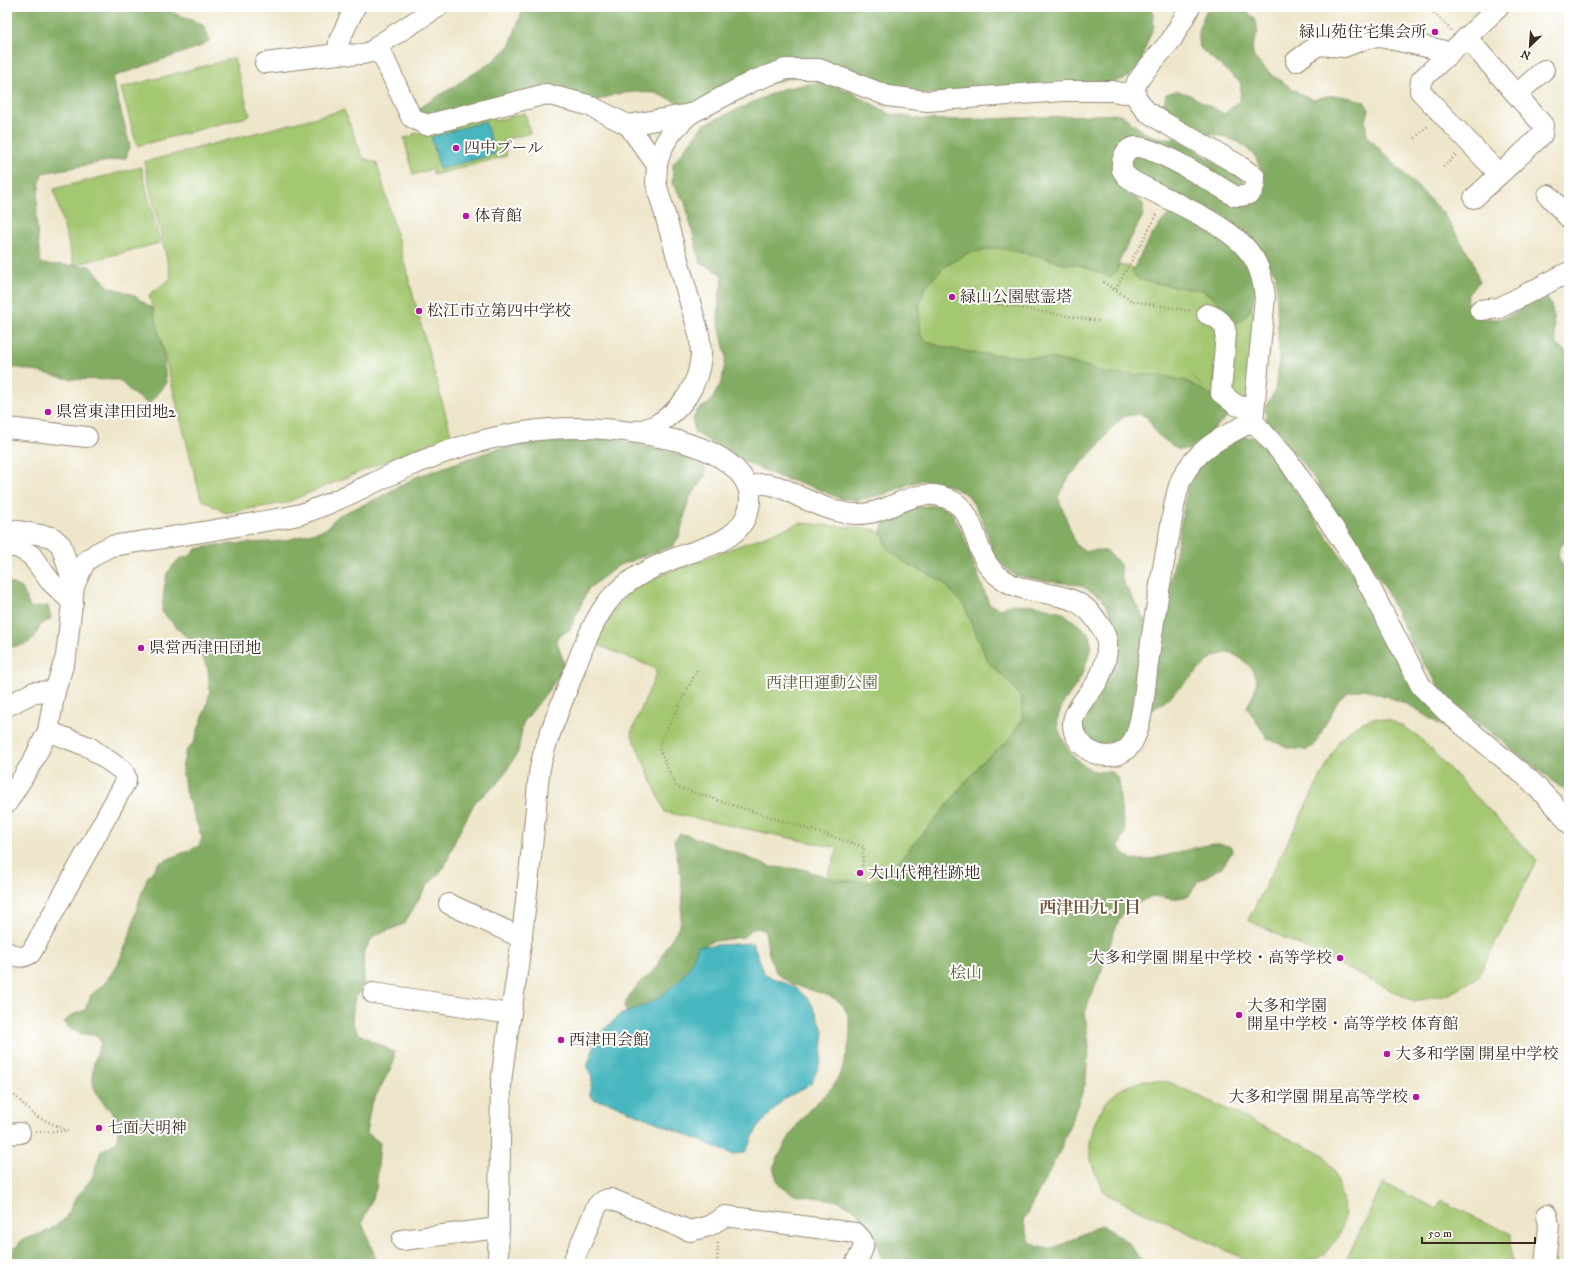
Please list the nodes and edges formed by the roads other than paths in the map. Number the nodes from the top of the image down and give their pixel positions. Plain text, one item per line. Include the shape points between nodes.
1 (354, 7) edge
2 (1190, 7) edge
3 (1499, 7) edge
4 (434, 9) edge
5 (1459, 44) junction
6 (374, 51) junction
7 (338, 54) junction
8 (1296, 61) dead end
9 (265, 63) dead end
10 (1544, 70) dead end
11 (1135, 92) junction
12 (1516, 94) junction
13 (690, 114) junction
14 (628, 125) junction
15 (657, 165) junction
16 (1499, 174) junction
17 (1548, 195) dead end
18 (1474, 198) dead end
19 (1569, 218) edge
20 (1569, 272) edge
21 (1480, 310) dead end
22 (1207, 314) road end
23 (1254, 416) junction
24 (7, 428) edge
25 (633, 432) junction
26 (87, 437) dead end
27 (748, 487) junction
28 (7, 529) edge
29 (7, 546) edge
30 (73, 594) junction
31 (55, 691) junction
32 (7, 706) edge
33 (48, 731) junction
34 (7, 803) edge
35 (1569, 823) edge
36 (449, 904) dead end
37 (522, 938) junction
38 (7, 952) edge
39 (373, 993) dead end
40 (510, 1014) junction
41 (1547, 1216) dead end
42 (499, 1228) junction
43 (402, 1240) dead end
44 (498, 1264) edge
45 (572, 1264) edge
46 (855, 1264) edge
47 (1545, 1264) edge

1 - 7 street via 339,41
2 - 11 street via 1172,39 1144,71
3 - 5 street
4 - 6 street via 380,44
5 - 8 street via 1441,50 1374,37 1344,47 1318,45
5 - 12 street
5 - 16 street via 1421,80 1420,91
6 - 7 street via 364,54
6 - 14 street via 383,56 411,117 426,125 546,94 588,105
7 - 9 street
10 - 12 street
11 - 13 street via 1063,91 927,101 888,96 819,69 786,69 753,81
11 - 23 street via 1146,111 1255,177 1255,187 1250,194 1235,196 1181,164 1136,147 1129,149 1122,156 1121,163 1126,176 1233,235 1251,254 1262,277 1265,297
12 - 16 street via 1543,125 1542,135
13 - 14 street
13 - 15 street via 670,135 659,155
14 - 15 street
15 - 25 street via 656,183 699,334 701,354 699,372 684,402 653,427
16 - 18 street
17 - 19 street
20 - 21 street via 1499,308
22 - 23 street via 1214,316 1226,328 1221,393
23 - 27 street via 1212,443 1193,460 1181,480 1156,602 1141,712 1135,737 1124,752 1115,755 1097,754 1083,746 1077,738 1073,724 1077,710 1098,680 1105,663 1107,641 1095,616 1087,607 1066,597 1011,584 998,577 987,566 963,507 941,496 926,495 911,497 869,514 854,514 816,504 774,486 763,484
23 - 35 street via 1287,459 1345,545 1371,589 1421,686 1448,713 1530,780
24 - 26 street
25 - 27 street via 667,438 706,450 734,466 744,476
25 - 30 street via 600,428 554,428 515,433 445,452 299,514 214,531 111,546 84,562
27 - 37 street via 750,506 742,524 732,535 718,543 652,568 630,580 607,602 594,623 540,765
28 - 30 street via 57,540 64,554
29 - 30 street via 19,548 31,555 50,581
30 - 31 street via 66,656
31 - 32 street via 34,692
31 - 33 street
33 - 34 street
33 - 38 street via 89,747 123,771 126,781 31,953 19,957
36 - 37 street
37 - 40 street
39 - 40 street
40 - 42 street via 501,1084
41 - 47 street via 1549,1225
42 - 43 street
42 - 44 street
45 - 46 street via 597,1206 603,1200 611,1199 690,1231 709,1226 725,1216 855,1233 860,1236 864,1247

